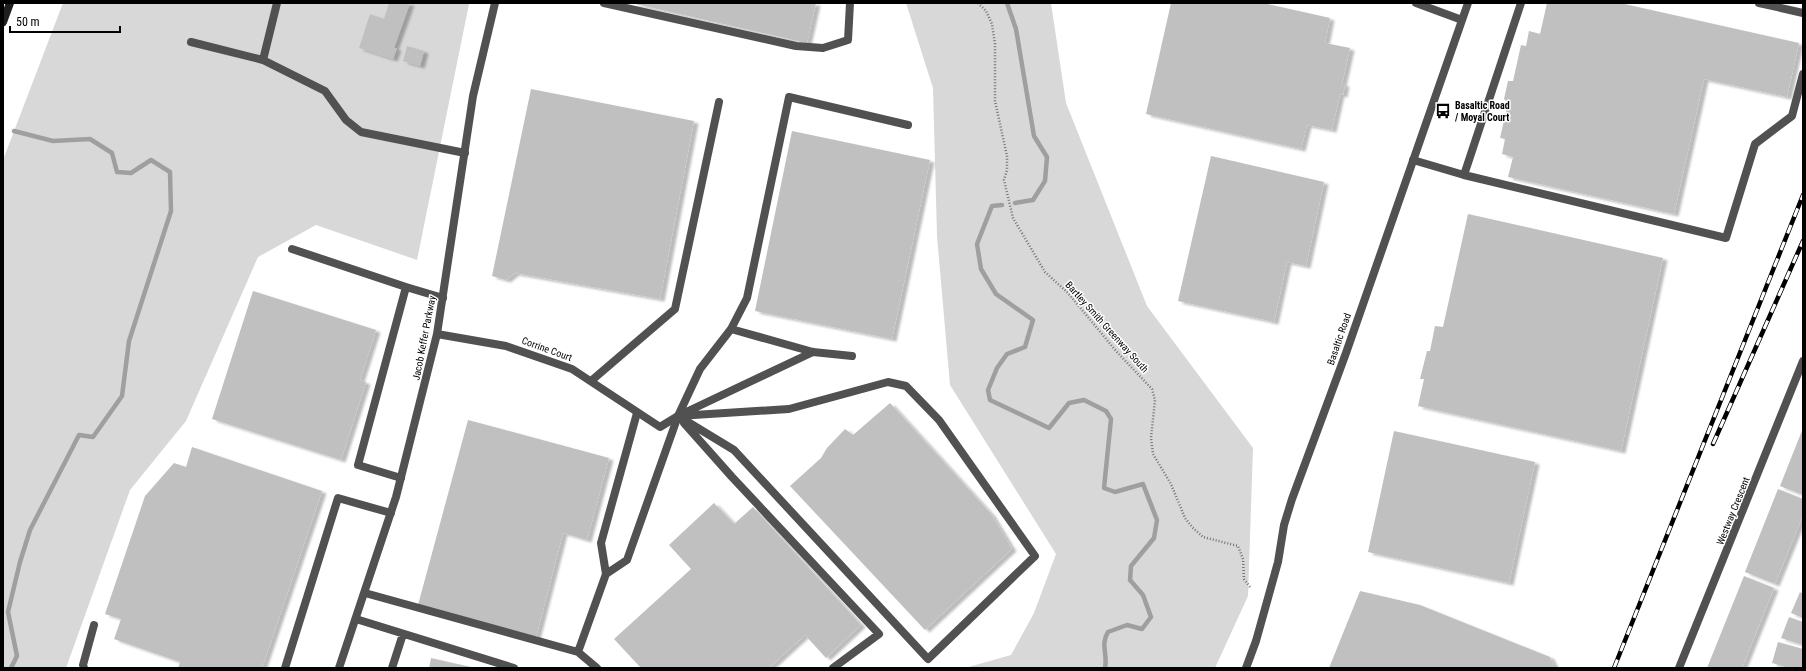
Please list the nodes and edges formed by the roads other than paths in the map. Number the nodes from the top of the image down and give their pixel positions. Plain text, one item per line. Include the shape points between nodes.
1 (10, 3) edge
2 (277, 3) edge
3 (495, 3) edge
4 (604, 3) edge
5 (850, 3) edge
6 (1416, 3) edge
7 (1468, 3) edge
8 (1521, 3) edge
9 (1759, 3) edge
10 (1803, 13) edge
11 (1462, 20) junction
12 (3, 22) edge
13 (191, 42) dead end
14 (263, 60) junction
15 (1803, 74) edge
16 (720, 102) dead end
17 (908, 125) dead end
18 (465, 153) junction
19 (1413, 160) junction
20 (1464, 175) junction
21 (292, 249) dead end
22 (406, 287) junction
23 (443, 298) junction
24 (731, 329) junction
25 (438, 334) junction
26 (813, 352) junction
27 (852, 356) dead end
28 (1803, 361) edge
29 (591, 381) junction
30 (637, 413) junction
31 (678, 416) junction
32 (401, 478) junction
33 (391, 513) junction
34 (606, 574) junction
35 (365, 593) junction
36 (356, 619) junction
37 (94, 625) dead end
38 (403, 634) junction
39 (578, 652) junction
40 (84, 668) edge
41 (285, 668) edge
42 (339, 668) edge
43 (392, 668) edge
44 (514, 668) edge
45 (597, 668) edge
46 (833, 668) edge
47 (1246, 668) edge
48 (1679, 668) edge

1 - 12 main road
2 - 14 street
3 - 18 street, Jacob Keffer Parkway via 474,96
4 - 5 street via 796,46 823,48 848,40
6 - 11 street
7 - 11 street, Basaltic Road
8 - 20 street
9 - 10 street
11 - 19 street, Basaltic Road
13 - 14 street
14 - 18 street via 324,91 346,120 361,132
15 - 20 street via 1792,116 1755,144 1726,238
16 - 29 street via 674,310
17 - 24 street via 789,97 747,298
18 - 23 street, Jacob Keffer Parkway
19 - 20 street
19 - 47 street, Basaltic Road via 1292,499 1284,525 1278,562
21 - 22 street
22 - 23 street
22 - 32 street via 358,465
23 - 25 street, Jacob Keffer Parkway
24 - 26 street
24 - 31 street via 700,369
25 - 29 street, Corrine Court via 506,346 572,369
25 - 32 street, Jacob Keffer Parkway
26 - 27 street
26 - 31 street
28 - 48 street, Westway Crescent
29 - 30 street, Corrine Court
30 - 31 street, Corrine Court via 660,427
30 - 34 street via 601,543
31 - 31 street via 734,450 928,658 1035,556 939,420 906,386 888,382 789,409
31 - 34 street via 627,560
31 - 46 street via 879,634
32 - 33 street, Jacob Keffer Parkway
33 - 35 street, Jacob Keffer Parkway
33 - 41 street via 338,498
34 - 39 street
35 - 36 street, Jacob Keffer Parkway
35 - 39 street
36 - 38 street
36 - 42 street, Jacob Keffer Parkway
37 - 40 street
38 - 43 street
38 - 44 street
39 - 45 street

